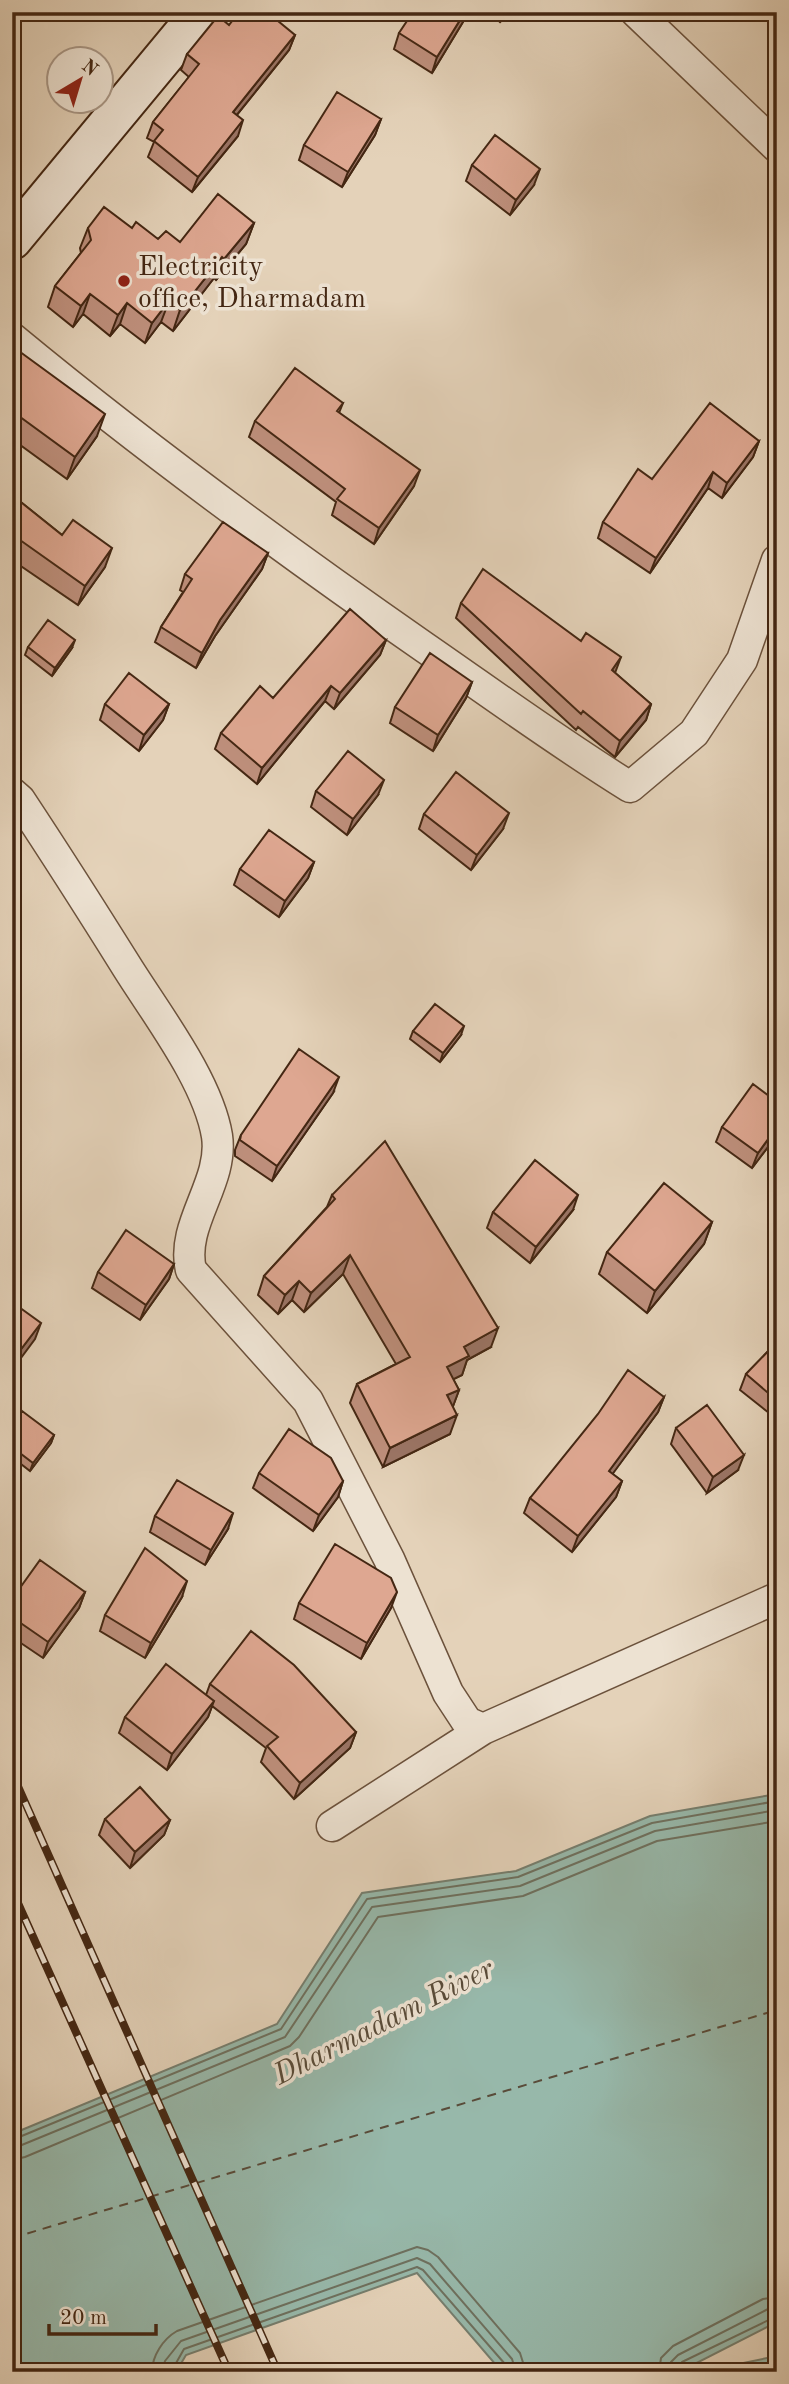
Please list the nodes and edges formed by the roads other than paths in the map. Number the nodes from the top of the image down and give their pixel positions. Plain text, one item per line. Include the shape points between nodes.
1 (201, 12) edge
2 (636, 12) edge
3 (777, 147) edge
4 (18, 221) edge
5 (12, 338) edge
6 (777, 560) edge
7 (12, 793) edge
8 (777, 1598) edge
9 (482, 1729) junction
10 (332, 1826) dead end

1 - 4 main road
2 - 3 street
5 - 6 street via 101,412 303,563 552,739 630,787 694,733 742,660
7 - 9 street via 170,1032 212,1112 218,1140 190,1235 187,1256 191,1270 308,1401 389,1559 448,1693 467,1722
8 - 9 street
9 - 10 street

